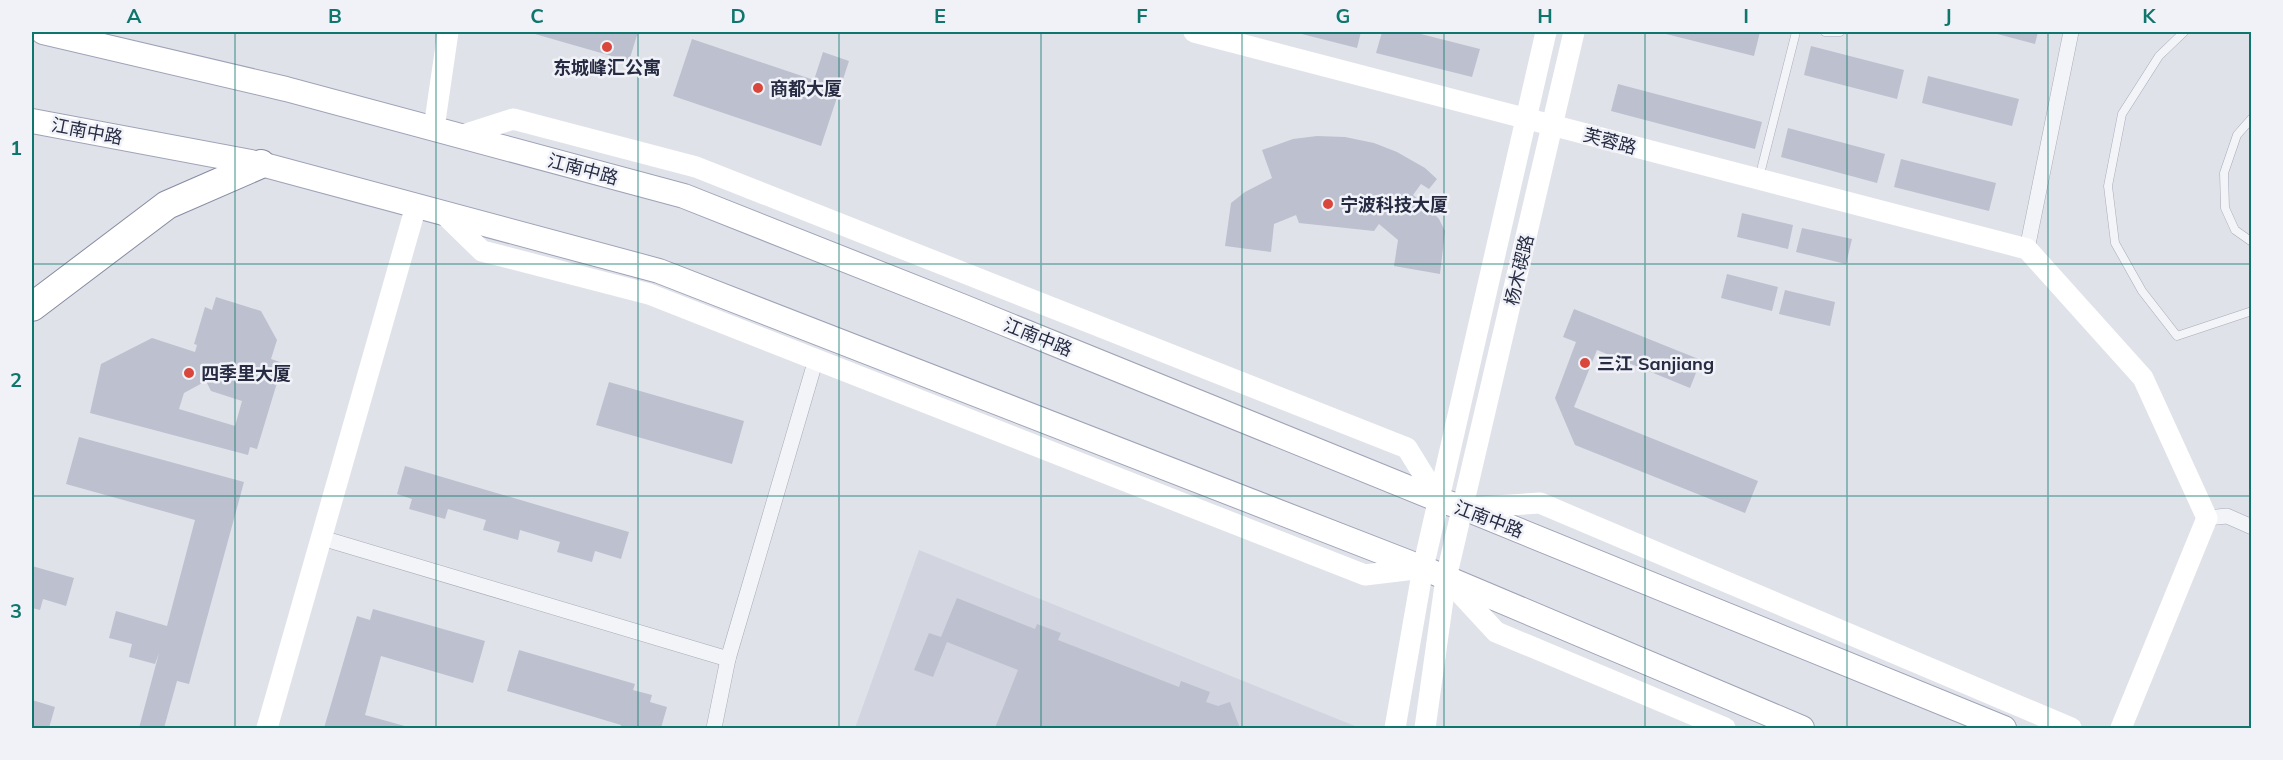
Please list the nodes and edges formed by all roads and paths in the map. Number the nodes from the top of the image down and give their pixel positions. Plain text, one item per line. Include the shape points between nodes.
1 (43, 32) edge
2 (448, 32) edge
3 (1194, 32) edge
4 (1546, 32) edge
5 (1574, 32) edge
6 (1796, 32) edge
7 (1825, 32) edge
8 (1840, 32) edge
9 (2071, 32) edge
10 (2184, 32) edge
11 (2252, 118) edge
12 (1525, 119) junction
13 (32, 121) edge
14 (1552, 126) junction
15 (434, 128) junction
16 (460, 136) junction
17 (261, 164) junction
18 (1758, 180) junction
19 (416, 206) junction
20 (443, 213) junction
21 (2252, 242) edge
22 (2027, 249) junction
23 (42, 299) edge
24 (2252, 311) edge
25 (816, 359) junction
26 (1439, 500) junction
27 (1464, 508) junction
28 (2207, 518) junction
29 (2252, 527) edge
30 (322, 538) junction
31 (1423, 568) junction
32 (1446, 578) junction
33 (728, 659) junction
34 (267, 729) edge
35 (714, 729) edge
36 (1395, 729) edge
37 (1425, 729) edge
38 (1725, 729) edge
39 (1802, 729) edge
40 (2004, 729) edge
41 (2071, 729) edge
42 (2121, 729) edge

1 - 15 main road, 江南中路
2 - 15 main road
3 - 12 main road, 芙蓉路
4 - 12 main road, 杨木碶路
5 - 14 main road, 杨木碶路
6 - 18 lane
7 - 8 lane
9 - 22 street
10 - 24 lane via 2159,56 2122,114 2108,186 2115,243 2142,291 2177,336
11 - 21 lane via 2237,135 2224,173 2225,208 2235,230
12 - 14 main road, 芙蓉路
12 - 26 main road, 杨木碶路
13 - 17 main road, 江南中路
14 - 18 main road, 芙蓉路
14 - 27 main road, 杨木碶路
15 - 16 main road, 江南中路
16 - 26 main road, 江南中路 via 684,196
16 - 26 main road via 513,119 696,167 1407,448
17 - 19 main road, 江南中路
17 - 23 highway via 167,205
18 - 22 main road, 芙蓉路
19 - 20 main road, 江南中路
19 - 30 main road
20 - 25 main road via 482,251 649,294
20 - 31 main road, 江南中路 via 659,271
22 - 28 main road via 2143,378
25 - 31 main road via 1365,575
25 - 33 street
26 - 27 main road, 江南中路
26 - 31 main road, 杨木碶路
27 - 32 main road, 杨木碶路
27 - 40 main road, 江南中路
27 - 41 main road via 1540,503
28 - 29 street via 2227,516
28 - 42 main road
30 - 33 street
30 - 34 main road
31 - 32 main road, 江南中路
31 - 36 main road, 杨木碶路
32 - 37 main road, 杨木碶路
32 - 38 main road via 1496,632
32 - 39 main road, 江南中路
33 - 35 street

